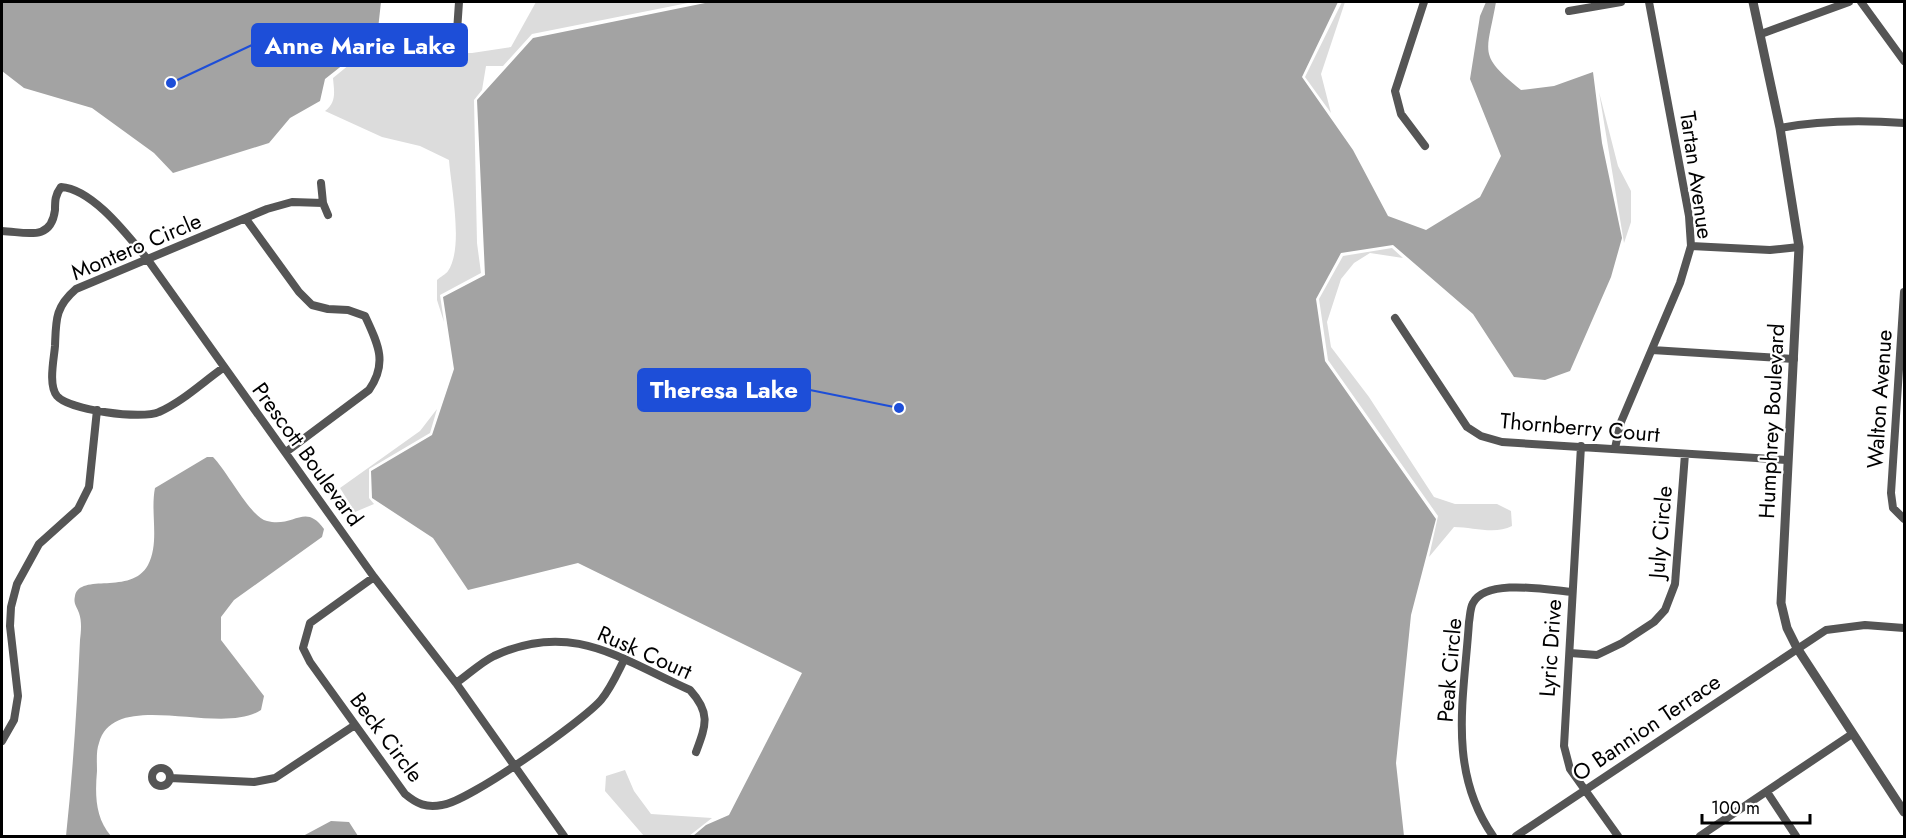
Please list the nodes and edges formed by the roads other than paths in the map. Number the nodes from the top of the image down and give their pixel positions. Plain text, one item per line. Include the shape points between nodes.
1 (459, 2) edge
2 (1424, 2) edge
3 (1621, 2) edge
4 (1649, 2) edge
5 (1754, 2) edge
6 (1849, 2) edge
7 (1861, 2) edge
8 (1569, 11) dead end
9 (1761, 34) junction
10 (456, 46) dead end
11 (1905, 61) edge
12 (1905, 123) edge
13 (1780, 128) junction
14 (1425, 146) dead end
15 (321, 183) dead end
16 (323, 202) junction
17 (328, 215) dead end
18 (246, 219) junction
19 (2, 231) edge
20 (1691, 246) junction
21 (1799, 247) junction
22 (148, 260) junction
23 (1905, 292) edge
24 (1395, 318) dead end
25 (1903, 329) edge
26 (1652, 350) junction
27 (1794, 359) junction
28 (223, 368) junction
29 (97, 410) junction
30 (1581, 446) junction
31 (1615, 448) junction
32 (286, 452) junction
33 (1685, 454) junction
34 (1787, 460) junction
35 (1905, 519) edge
36 (374, 577) junction
37 (1572, 592) junction
38 (1905, 628) edge
39 (1797, 648) junction
40 (1570, 653) junction
41 (624, 660) junction
42 (456, 684) junction
43 (355, 725) junction
44 (1852, 734) junction
45 (2, 741) edge
46 (696, 752) dead end
47 (513, 766) junction
48 (170, 778) dead end
49 (1584, 789) junction
50 (1767, 792) junction
51 (1905, 812) edge
52 (564, 837) edge
53 (1493, 837) edge
54 (1516, 837) edge
55 (1618, 837) edge
56 (1700, 837) edge
57 (1796, 837) edge

1 - 10 street
2 - 14 street via 1395,91 1401,114
3 - 8 street
4 - 20 street, Tartan Avenue via 1689,216
5 - 9 street, Humphrey Boulevard
6 - 9 street
7 - 11 street
9 - 13 street, Humphrey Boulevard
12 - 13 street via 1820,121
13 - 21 street, Humphrey Boulevard
15 - 16 street
16 - 17 street
16 - 18 street, Montero Circle via 292,202
18 - 22 street, Montero Circle
18 - 32 street via 312,304 365,316 380,358 378,378 369,390
19 - 22 street, Prescott Boulevard via 47,230 53,222 56,194 61,188 73,188 85,194 122,229
20 - 21 street via 1770,250
20 - 26 street, Tartan Avenue
21 - 27 street, Humphrey Boulevard
22 - 28 street, Prescott Boulevard
22 - 29 street, Montero Circle via 76,289 62,301 56,321 56,395 69,405
23 - 25 street, Walton Avenue
24 - 30 street, Thornberry Court via 1467,427 1502,442
25 - 35 street, Walton Avenue via 1891,493 1893,508
26 - 27 street
26 - 31 street, Tartan Avenue via 1621,422
27 - 34 street, Humphrey Boulevard
28 - 29 street, Montero Circle via 156,414
28 - 32 street, Prescott Boulevard
29 - 45 street via 89,487 78,509 39,544 17,584 10,626 18,696 14,720
30 - 31 street, Thornberry Court
30 - 37 street, Lyric Drive
31 - 33 street, Thornberry Court
32 - 36 street, Prescott Boulevard
33 - 34 street, Thornberry Court
33 - 40 street, July Circle via 1671,600 1654,622 1622,643 1598,655
34 - 39 street, Humphrey Boulevard via 1781,603
36 - 42 street, Prescott Boulevard
36 - 43 street, Beck Circle via 310,623 304,636 303,648 310,662
37 - 40 street, Lyric Drive
37 - 53 street, Peak Circle via 1501,588 1485,592 1473,603 1462,752 1472,800
38 - 39 street, O Bannion Terrace via 1843,626 1826,630
39 - 44 street, Humphrey Boulevard
39 - 49 street, O Bannion Terrace
40 - 49 street, Lyric Drive via 1564,746 1570,769
41 - 42 street, Rusk Court via 579,642 550,640 492,657
41 - 46 street, Rusk Court via 690,690 702,704 706,717
41 - 47 street, Beck Circle via 600,702
42 - 47 street, Prescott Boulevard
43 - 47 street, Beck Circle via 405,794 417,804 460,801
43 - 48 street via 275,778 254,782
44 - 50 street
44 - 51 street, Humphrey Boulevard
47 - 52 street, Prescott Boulevard
49 - 54 street, O Bannion Terrace
49 - 55 street, Lyric Drive
50 - 56 street
50 - 57 street

